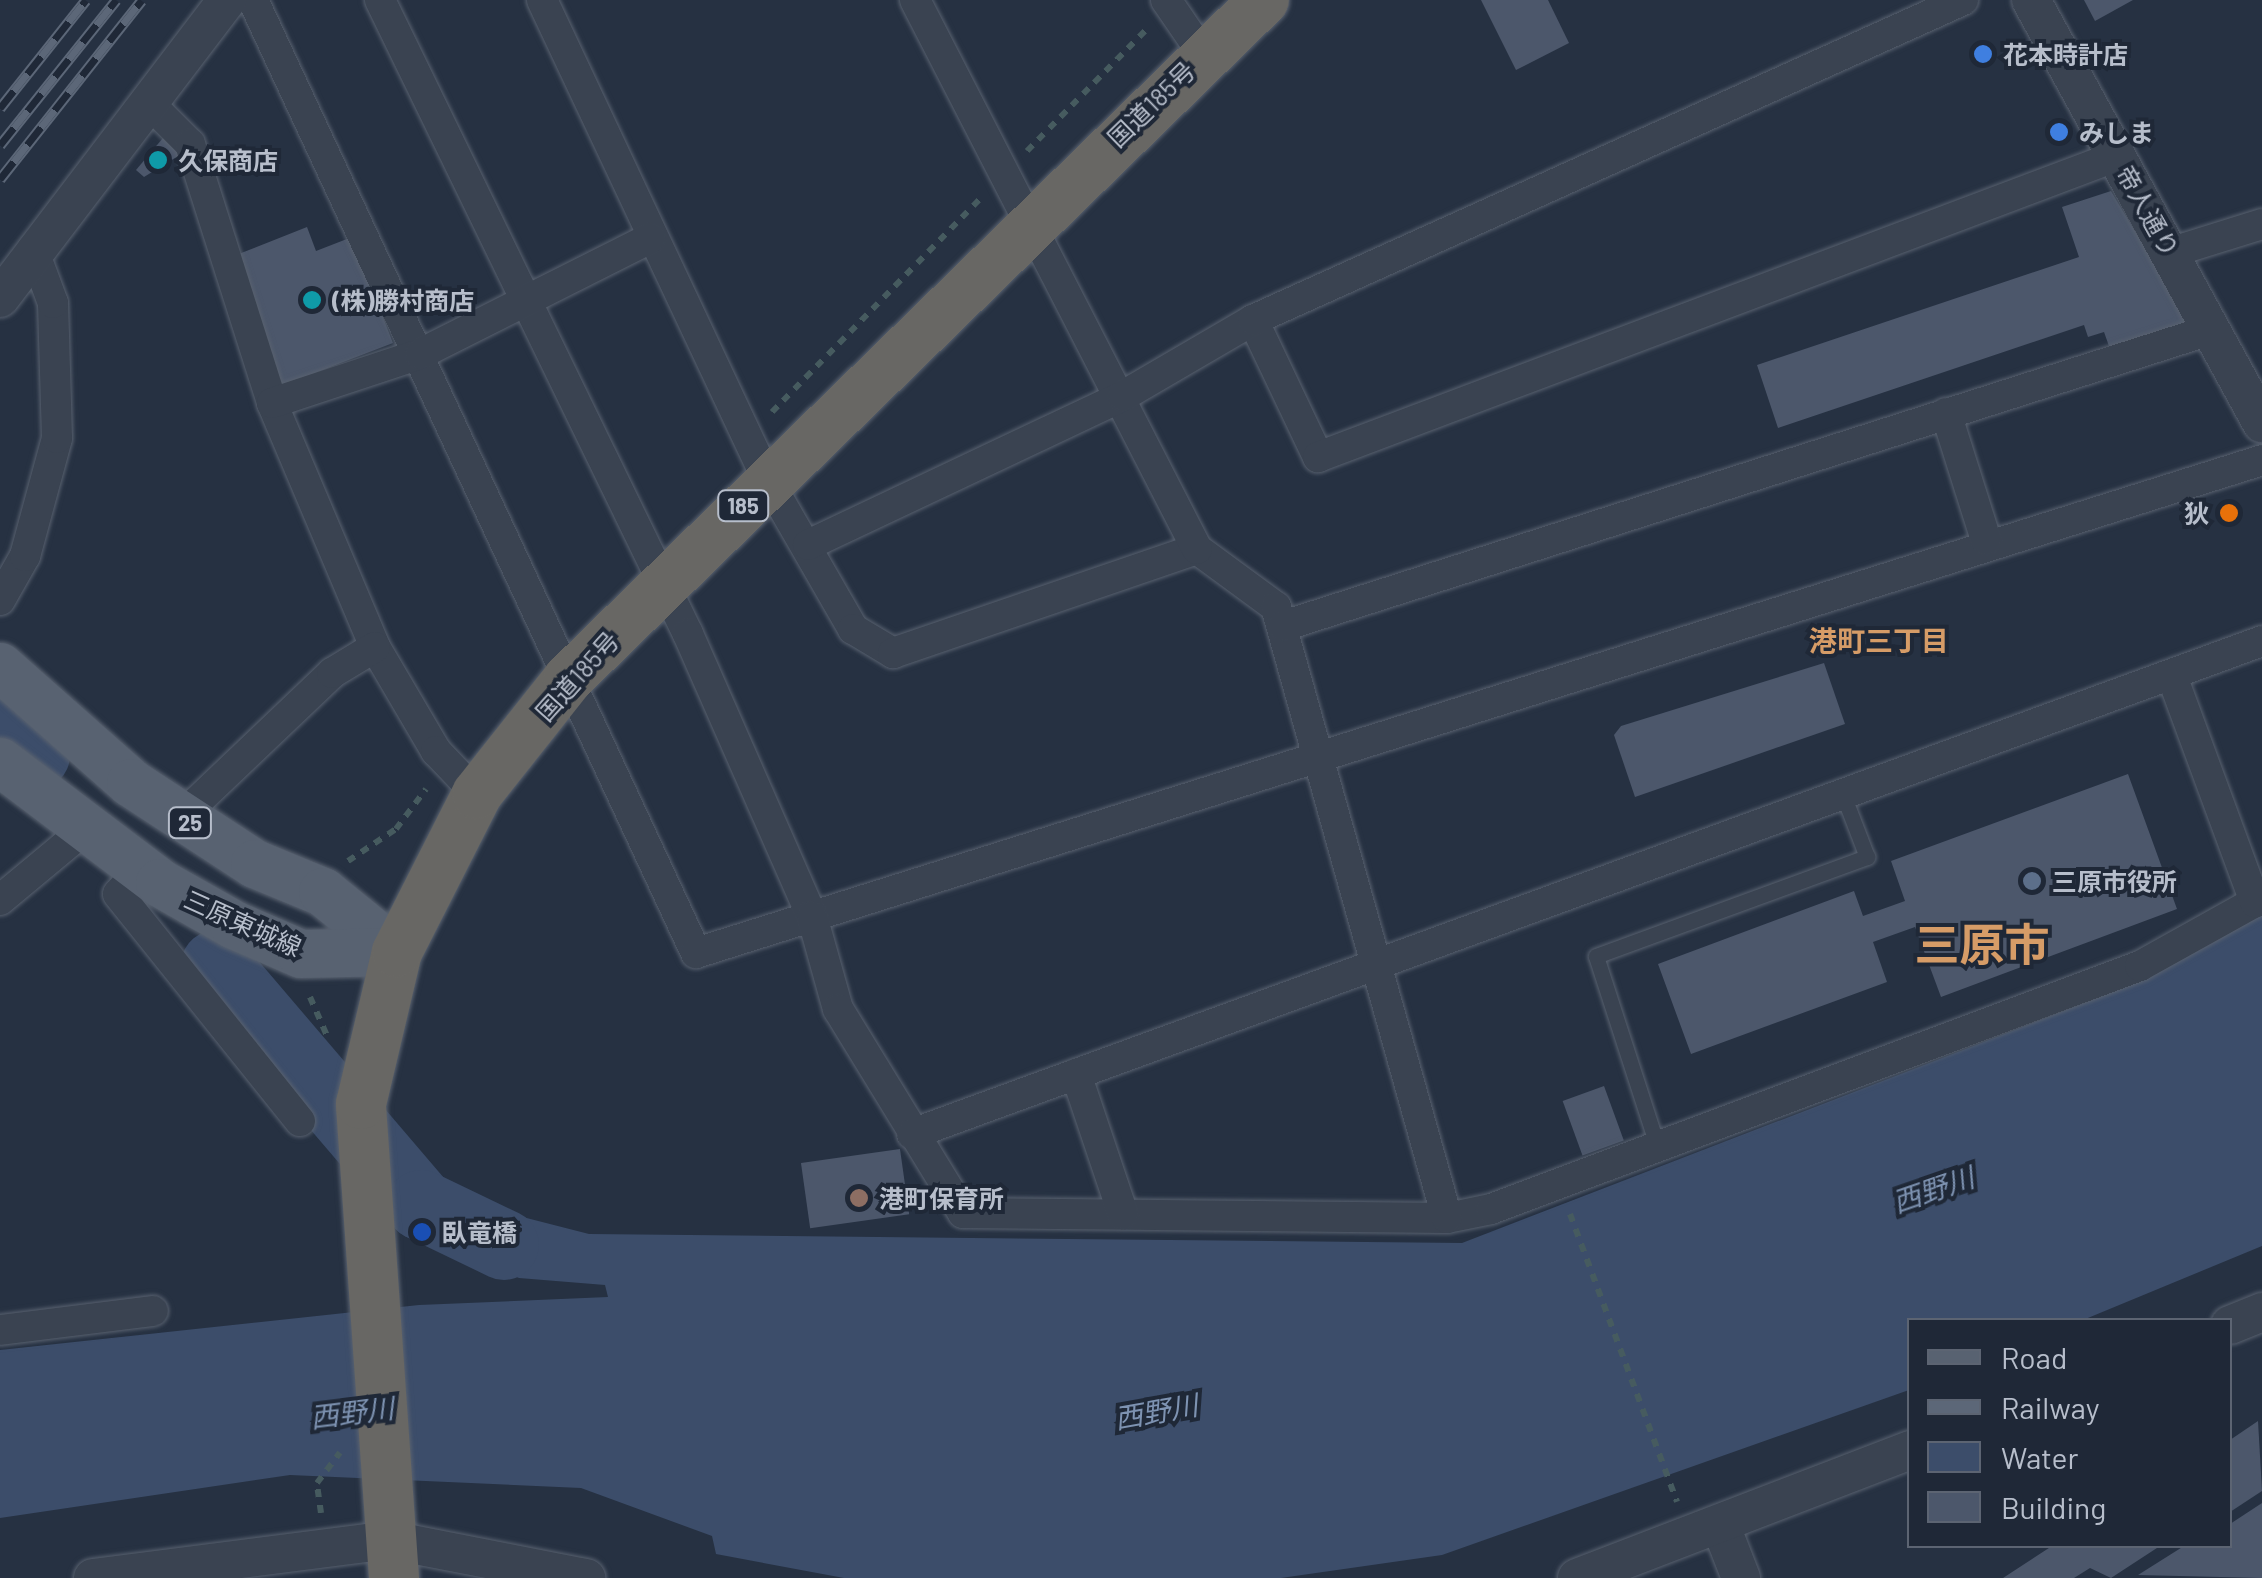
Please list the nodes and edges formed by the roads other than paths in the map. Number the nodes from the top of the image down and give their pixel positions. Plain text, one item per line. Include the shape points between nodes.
1 (227, 0) edge
2 (253, 0) edge
3 (380, 0) edge
4 (542, 0) edge
5 (915, 0) edge
6 (1166, 0) edge
7 (1264, 0) edge
8 (1963, 0) edge
9 (2030, 0) edge
10 (1203, 54) junction
11 (148, 102) junction
12 (2117, 156) junction
13 (1032, 219) junction
14 (2262, 224) edge
15 (651, 238) junction
16 (33, 249) junction
17 (2172, 252) junction
18 (0, 298) edge
19 (521, 302) junction
20 (1252, 320) junction
21 (2210, 330) junction
22 (420, 354) junction
23 (1122, 396) junction
24 (272, 403) junction
25 (1946, 414) junction
26 (2262, 423) edge
27 (2262, 460) edge
28 (768, 481) junction
29 (1986, 540) junction
30 (808, 545) junction
31 (1197, 549) junction
32 (660, 588) junction
33 (0, 600) edge
34 (1283, 626) junction
35 (2262, 641) edge
36 (375, 647) junction
37 (0, 667) edge
38 (568, 679) junction
39 (2174, 679) junction
40 (1324, 757) junction
41 (0, 763) edge
42 (1842, 792) junction
43 (477, 794) junction
44 (181, 817) junction
45 (84, 830) junction
46 (140, 870) junction
47 (0, 900) edge
48 (2259, 900) edge
49 (812, 916) junction
50 (397, 952) junction
51 (1380, 962) junction
52 (1076, 1074) junction
53 (300, 1121) dead end
54 (912, 1134) junction
55 (1656, 1142) junction
56 (1122, 1214) junction
57 (1447, 1218) junction
58 (153, 1312) dead end
59 (2262, 1312) edge
60 (2232, 1324) edge
61 (0, 1330) edge
62 (1907, 1451) edge
63 (1720, 1524) junction
64 (392, 1559) edge
65 (106, 1577) edge
66 (586, 1578) edge
67 (1577, 1578) edge
68 (1741, 1578) edge

1 - 11 street
2 - 22 street
3 - 19 street
4 - 15 street
5 - 13 street
6 - 10 street
7 - 10 highway, 国道185号 / 185
8 - 20 street
9 - 12 street, 帝人通り
10 - 13 highway, 国道185号 / 185
11 - 16 street
11 - 24 street via 190,144
12 - 17 street, 帝人通り
12 - 20 street via 1318,456
13 - 23 street
13 - 28 highway, 国道185号 / 185
14 - 17 street
15 - 19 street
15 - 28 street
16 - 18 street
16 - 33 street via 53,303 57,438 25,556
17 - 21 street, 帝人通り
19 - 22 street
19 - 32 street
20 - 23 street
21 - 25 street
21 - 26 street, 帝人通り
22 - 24 street
22 - 38 street
23 - 30 street
23 - 31 street
24 - 36 street
25 - 29 street
25 - 34 street
27 - 29 street
28 - 30 street
28 - 32 highway, 国道185号 / 185
29 - 40 street
30 - 31 street via 853,630 893,653
31 - 34 street via 1276,607
32 - 38 highway, 国道185号 / 185
32 - 49 street
34 - 40 street
35 - 39 street
36 - 43 street via 436,751
36 - 44 street via 332,673
37 - 44 main road, 25 via 70,735
38 - 43 highway, 国道185号 / 185
38 - 49 street via 696,954
39 - 42 street
39 - 48 street
40 - 49 street
40 - 51 street
41 - 45 main road, 三原東城線
42 - 51 street
42 - 55 lane via 1868,857 1596,956
43 - 50 highway, 国道185号 / 185
44 - 50 main road, 25 via 323,892
45 - 46 main road, 三原東城線
45 - 47 street
46 - 50 main road, 三原東城線 via 301,954
46 - 53 street via 118,894
48 - 55 street via 2140,966
49 - 54 street via 838,1009
50 - 64 highway, 国道185号 / 185 via 361,1104 359,1176
51 - 52 street
51 - 57 street
52 - 54 street
52 - 56 street
54 - 56 street via 963,1213
55 - 57 street
56 - 57 street
58 - 61 street
59 - 60 street
62 - 63 street
63 - 67 street
63 - 68 street
64 - 65 street via 324,1548
64 - 66 street

